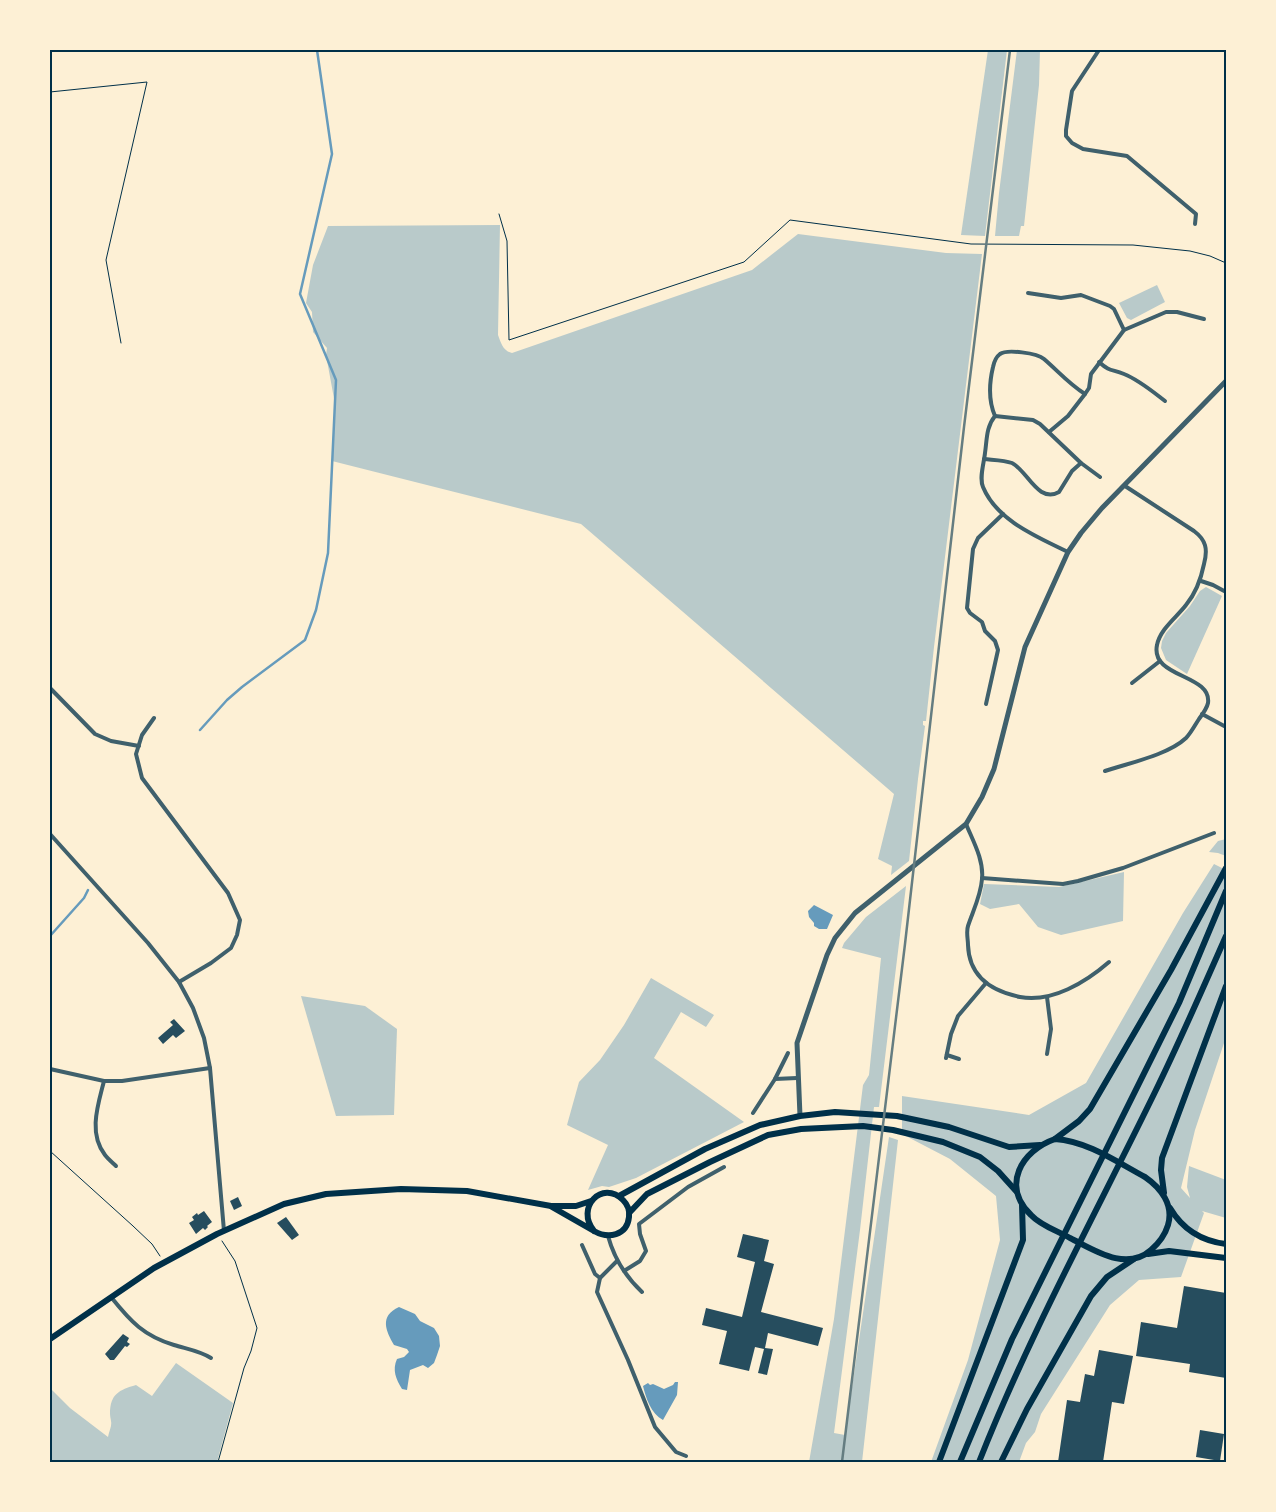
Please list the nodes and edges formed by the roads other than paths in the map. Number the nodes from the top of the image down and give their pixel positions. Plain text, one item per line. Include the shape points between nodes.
1 (1099, 50) edge
2 (1196, 214) junction
3 (1202, 214) dead end
4 (1195, 224) dead end
5 (1028, 292) dead end
6 (1204, 319) dead end
7 (1124, 330) junction
8 (1099, 362) junction
9 (1226, 381) edge
10 (1085, 394) junction
11 (1165, 400) dead end
12 (995, 416) junction
13 (1049, 432) junction
14 (984, 459) junction
15 (1081, 463) junction
16 (1100, 477) dead end
17 (1124, 486) junction
18 (1004, 514) junction
19 (1068, 552) junction
20 (1201, 581) junction
21 (1226, 592) edge
22 (1160, 661) junction
23 (1132, 683) dead end
24 (50, 688) edge
25 (986, 704) dead end
26 (1202, 714) junction
27 (154, 718) dead end
28 (1226, 727) edge
29 (139, 746) junction
30 (1105, 771) dead end
31 (966, 824) junction
32 (1214, 833) dead end
33 (50, 835) edge
34 (1226, 868) edge
35 (982, 878) junction
36 (1226, 891) edge
37 (1226, 936) edge
38 (1109, 962) dead end
39 (179, 982) junction
40 (986, 983) junction
41 (1226, 986) edge
42 (1047, 997) junction
43 (788, 1052) dead end
44 (1047, 1054) dead end
45 (959, 1059) dead end
46 (210, 1068) junction
47 (50, 1069) edge
48 (797, 1078) junction
49 (775, 1079) junction
50 (104, 1081) junction
51 (753, 1113) dead end
52 (800, 1116) junction
53 (1055, 1139) junction
54 (1040, 1145) junction
55 (116, 1166) dead end
56 (724, 1167) dead end
57 (1016, 1190) junction
58 (1164, 1194) junction
59 (619, 1196) junction
60 (591, 1202) junction
61 (1167, 1203) junction
62 (1022, 1205) junction
63 (551, 1206) junction
64 (630, 1212) junction
65 (594, 1231) junction
66 (221, 1232) junction
67 (608, 1236) junction
68 (582, 1244) dead end
69 (1226, 1244) edge
70 (1146, 1254) junction
71 (1226, 1258) edge
72 (1134, 1259) junction
73 (617, 1260) junction
74 (624, 1271) junction
75 (600, 1278) junction
76 (642, 1292) dead end
77 (111, 1297) junction
78 (50, 1340) edge
79 (211, 1358) dead end
80 (686, 1456) dead end
81 (939, 1462) edge
82 (960, 1462) edge
83 (979, 1462) edge
84 (1000, 1462) edge

1 - 2 street via 1072,92 1066,136 1083,149 1127,156
2 - 3 street
2 - 4 street
5 - 7 street via 1061,298 1081,296 1110,306
6 - 7 street via 1166,312
7 - 8 street
8 - 10 street via 1091,374
8 - 11 street
9 - 17 street
10 - 12 street via 1043,358 1009,351 994,360 989,399
10 - 13 street via 1068,416
12 - 13 street via 1033,420
12 - 14 street via 988,428
13 - 15 street
14 - 15 street via 1011,462 1042,492 1050,494 1059,492
14 - 18 street via 983,486
15 - 16 street
17 - 19 street via 1081,532
17 - 20 street via 1201,537 1206,550
18 - 19 street via 1018,527
18 - 25 street via 978,538 973,549 967,608 982,622 998,650
19 - 31 street via 1025,648 994,770
20 - 21 street
20 - 22 street via 1188,604 1159,639 1156,647
22 - 23 street
22 - 26 street via 1201,687 1208,703
24 - 29 street via 94,734 110,741
26 - 28 street
26 - 30 street via 1187,736 1168,750
27 - 29 street via 142,735
29 - 39 street via 136,754 142,778 228,893 240,920 238,935 231,948
31 - 35 street via 979,853
31 - 48 street via 855,913 834,938 797,1043
32 - 35 street via 1123,868 1063,884
33 - 39 street
34 - 53 main road via 1090,1109
35 - 40 street via 967,928 968,952 975,972
36 - 82 main road via 1179,1003 1012,1339
37 - 83 main road via 1156,1090 1027,1350
38 - 42 street via 1083,982
39 - 46 street via 197,1018
40 - 42 street via 1023,997
40 - 45 street via 958,1016 951,1034 946,1056
41 - 58 main road via 1162,1158 1160,1170
42 - 44 street via 1051,1029
43 - 49 street
46 - 50 street via 154,1078
46 - 66 street
47 - 50 street
48 - 49 street
48 - 52 street
49 - 51 street
50 - 55 street via 95,1121 97,1137 104,1155
52 - 54 main road via 835,1112 897,1116 949,1127 1009,1147
52 - 59 main road via 760,1125 705,1148
53 - 54 main road
53 - 58 main road via 1080,1144 1146,1177
54 - 57 main road via 1023,1162
56 - 74 street via 688,1187 639,1224 646,1251 640,1261
57 - 62 main road
57 - 64 main road via 998,1170 980,1157 944,1142 893,1130 834,1127 768,1135 648,1194
58 - 61 main road
59 - 60 main road via 605,1193
59 - 64 main road
60 - 63 main road
60 - 65 main road via 586,1216
61 - 69 main road via 1191,1233 1203,1240
61 - 70 main road via 1169,1223 1158,1244
62 - 72 main road via 1039,1222 1095,1251 1122,1260
62 - 81 main road via 1022,1240
63 - 65 main road
63 - 66 main road via 467,1191 401,1189 326,1194 284,1204
64 - 67 main road via 621,1232
65 - 67 main road
66 - 77 main road via 164,1262
67 - 73 street
68 - 75 street via 595,1274
70 - 71 main road via 1169,1251
70 - 72 main road
72 - 84 main road via 1108,1277 1091,1296
73 - 74 street
73 - 75 street
74 - 76 street
75 - 80 street via 597,1292 655,1428 676,1452
77 - 78 main road
77 - 79 street via 145,1333

